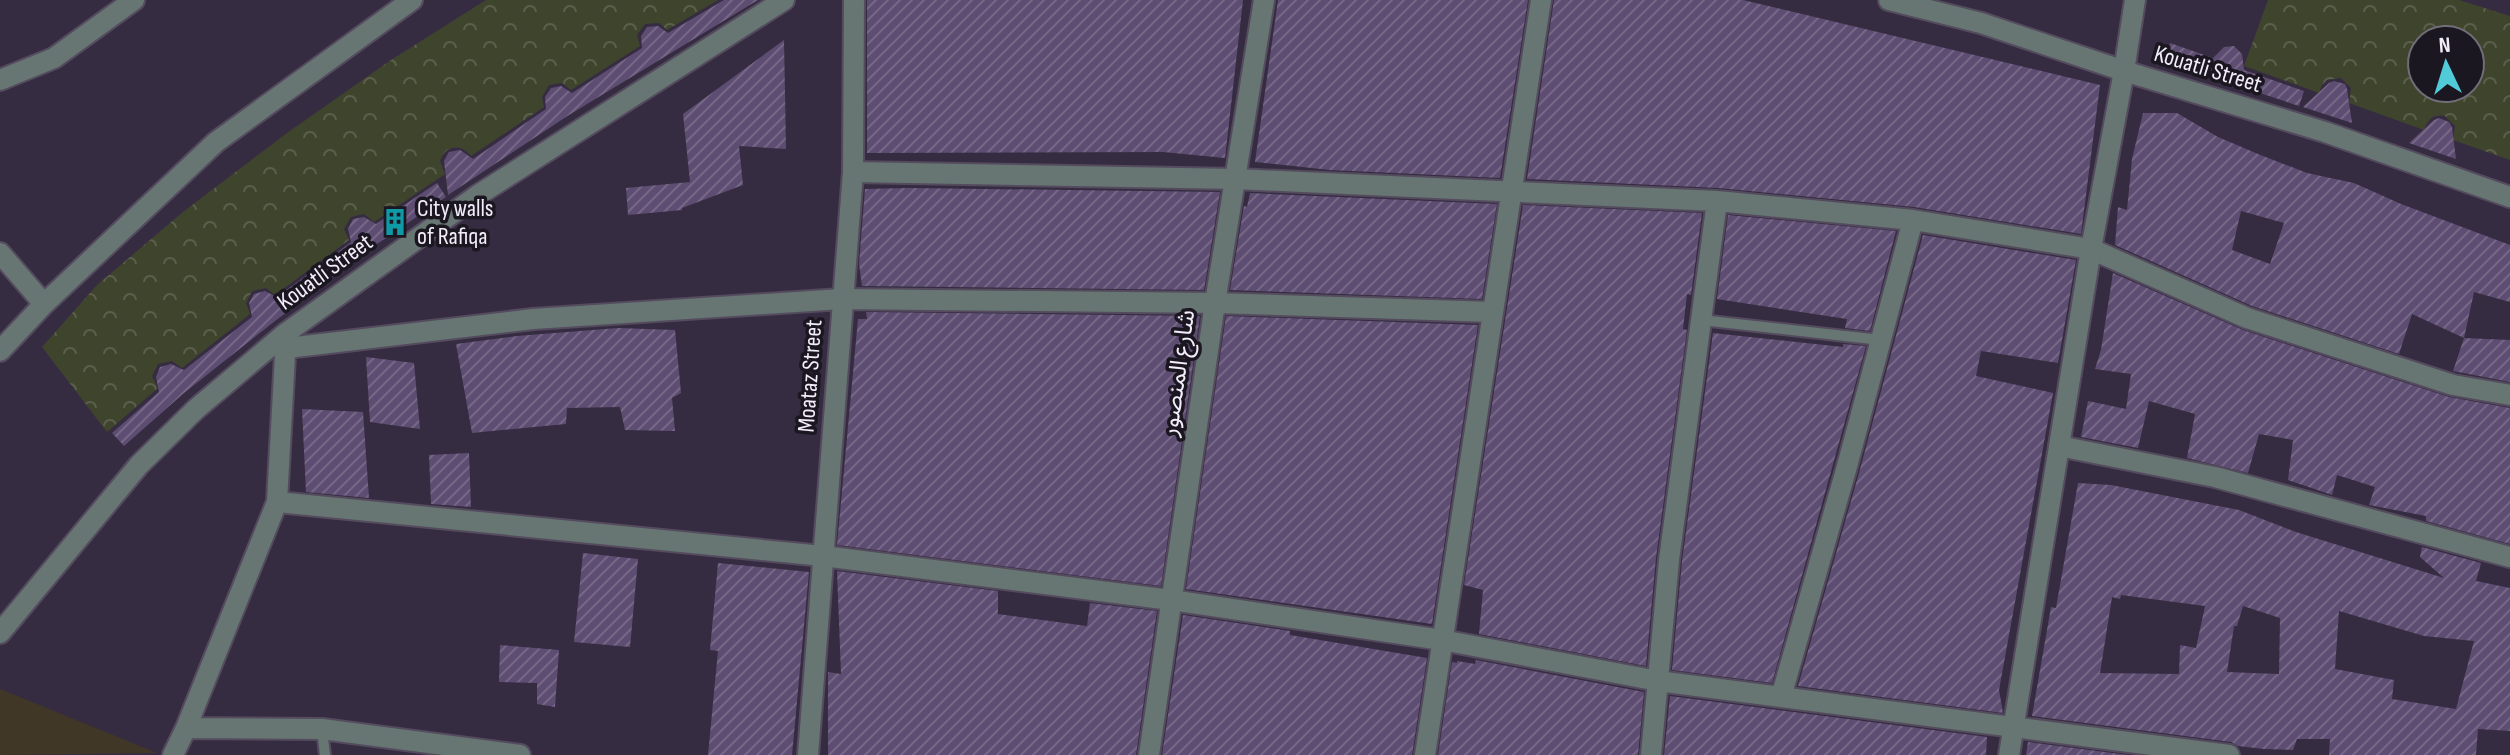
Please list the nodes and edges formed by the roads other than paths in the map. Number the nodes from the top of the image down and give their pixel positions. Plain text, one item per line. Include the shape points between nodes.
1 (134, 0) edge
2 (412, 0) edge
3 (784, 0) edge
4 (854, 0) edge
5 (1264, 0) edge
6 (1541, 0) edge
7 (1889, 0) edge
8 (2135, 0) edge
9 (2124, 71) junction
10 (0, 80) edge
11 (853, 172) junction
12 (1236, 179) junction
13 (1512, 192) junction
14 (2510, 197) edge
15 (1717, 201) junction
16 (1913, 220) junction
17 (2091, 249) junction
18 (0, 253) edge
19 (842, 299) junction
20 (1215, 303) junction
21 (44, 304) junction
22 (1493, 312) junction
23 (1701, 320) junction
24 (1881, 340) junction
25 (287, 341) junction
26 (0, 351) edge
27 (2510, 395) edge
28 (2059, 446) junction
29 (277, 502) junction
30 (823, 556) junction
31 (2510, 557) edge
32 (1171, 600) junction
33 (0, 633) edge
34 (1442, 640) junction
35 (1658, 681) junction
36 (1781, 697) junction
37 (186, 728) junction
38 (2012, 728) junction
39 (322, 729) junction
40 (173, 755) edge
41 (325, 755) edge
42 (520, 755) edge
43 (808, 755) edge
44 (1149, 755) edge
45 (1425, 755) edge
46 (1651, 755) edge
47 (2009, 755) edge
48 (2229, 755) edge

1 - 10 street via 54,58
2 - 21 street via 216,142
3 - 25 street, Kouatli Street via 478,195
4 - 11 street, Moataz Street
5 - 12 street, شارع المنصور
6 - 13 street
7 - 9 street, Kouatli Street via 1981,23
8 - 9 street
9 - 14 street, Kouatli Street via 2325,132
9 - 17 street
11 - 12 street
11 - 19 street, Moataz Street
12 - 13 street
12 - 20 street, شارع المنصور
13 - 15 street
13 - 22 street
15 - 16 street
15 - 23 street
16 - 17 street
16 - 24 street
17 - 27 street via 2247,318 2453,385
17 - 28 street
18 - 21 street
19 - 20 street
19 - 25 street
19 - 30 street, Moataz Street
20 - 22 street
20 - 32 street, شارع المنصور
21 - 26 street
22 - 34 street
23 - 24 lane
23 - 35 street
24 - 36 street
25 - 29 street
25 - 33 street, Kouatli Street via 196,409 139,465
28 - 31 street via 2215,477
28 - 38 street
29 - 30 street
29 - 37 street
30 - 32 street
30 - 43 street, Moataz Street
32 - 34 street
32 - 44 street, شارع المنصور
34 - 35 street
34 - 45 street
35 - 36 street
35 - 46 street
36 - 38 street
37 - 39 street
37 - 40 street
38 - 47 street
38 - 48 street
39 - 41 lane
39 - 42 street

